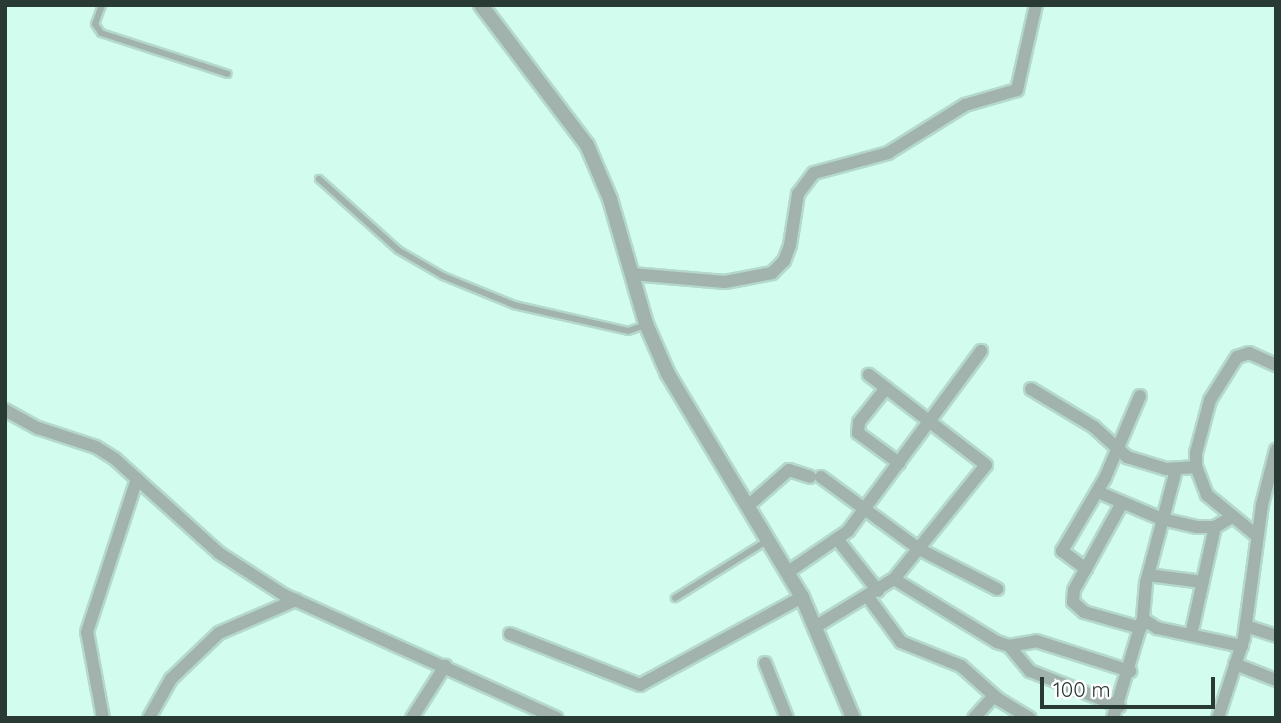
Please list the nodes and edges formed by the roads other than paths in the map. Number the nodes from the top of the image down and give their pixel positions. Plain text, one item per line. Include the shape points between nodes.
1 (102, 5) edge
2 (481, 5) edge
3 (1036, 5) edge
4 (228, 74) dead end
5 (319, 179) dead end
6 (632, 274) junction
7 (646, 324) junction
8 (981, 351) dead end
9 (1276, 365) edge
10 (869, 375) dead end
11 (886, 388) junction
12 (1031, 389) dead end
13 (1140, 396) dead end
14 (5, 410) edge
15 (931, 420) junction
16 (1276, 450) edge
17 (1117, 451) junction
18 (899, 463) junction
19 (1196, 467) junction
20 (1175, 470) junction
21 (1273, 473) edge
22 (137, 479) junction
23 (1098, 492) junction
24 (1122, 503) junction
25 (749, 505) junction
26 (865, 509) junction
27 (1163, 519) junction
28 (1230, 519) junction
29 (1215, 527) junction
30 (1257, 536) junction
31 (769, 539) junction
32 (837, 539) junction
33 (919, 549) junction
34 (1086, 569) junction
35 (788, 572) junction
36 (1148, 575) junction
37 (894, 579) junction
38 (1203, 582) junction
39 (997, 589) dead end
40 (873, 594) junction
41 (802, 597) junction
42 (675, 598) dead end
43 (296, 600) junction
44 (1142, 623) junction
45 (1246, 626) junction
46 (816, 627) junction
47 (510, 634) dead end
48 (1191, 635) junction
49 (1276, 636) edge
50 (1009, 646) junction
51 (1242, 646) junction
52 (765, 663) dead end
53 (1235, 664) junction
54 (445, 666) junction
55 (1130, 671) junction
56 (1276, 680) edge
57 (994, 696) junction
58 (1116, 712) edge
59 (414, 717) edge
60 (103, 718) edge
61 (149, 718) edge
62 (556, 718) edge
63 (787, 718) edge
64 (853, 718) edge
65 (974, 718) edge
66 (1030, 718) edge
67 (1217, 718) edge

1 - 4 lane via 95,24 107,36
2 - 6 street via 587,145 610,199
3 - 6 street via 1017,90 965,106 888,153 814,173 797,194 790,245 784,261 772,273 725,282
5 - 7 lane via 398,250 443,276 514,305 611,328 628,331
6 - 7 street
7 - 25 street via 668,374
8 - 15 street
9 - 19 street via 1249,353 1237,358 1210,400
10 - 11 street
11 - 15 street
11 - 18 street via 859,422 858,433
12 - 17 street via 1094,427
13 - 17 street
14 - 22 street via 38,428 96,447
15 - 18 street
15 - 33 street via 986,465
16 - 21 street
17 - 20 street
17 - 23 street
18 - 26 street
19 - 20 street
19 - 28 street via 1207,495
20 - 27 street
21 - 30 street
22 - 43 street via 219,553
22 - 60 street via 87,632
23 - 24 street
23 - 34 street via 1062,551
24 - 27 street
24 - 34 street
25 - 26 street via 789,470 815,477
25 - 31 street
26 - 32 street
26 - 33 street
27 - 29 street
27 - 36 street
28 - 29 street
28 - 30 street
29 - 38 street
30 - 45 street
31 - 35 street
31 - 42 lane
32 - 35 street
32 - 40 street
33 - 37 street
33 - 39 street
34 - 44 street via 1072,597 1077,608
35 - 41 street
36 - 38 street
36 - 44 street
37 - 40 street
37 - 50 street
38 - 48 street
40 - 46 street
40 - 57 street via 901,642 961,666
41 - 46 street
41 - 47 street via 640,685
43 - 54 street
43 - 61 street via 245,618 213,638 171,679
44 - 48 street
44 - 55 street
45 - 49 street
45 - 51 street
46 - 64 street
48 - 51 street
50 - 55 street via 1036,641
50 - 58 street via 1030,671
51 - 53 street
52 - 63 street
53 - 56 street
53 - 67 street
54 - 59 street
54 - 62 street
55 - 58 street
57 - 65 street
57 - 66 street

